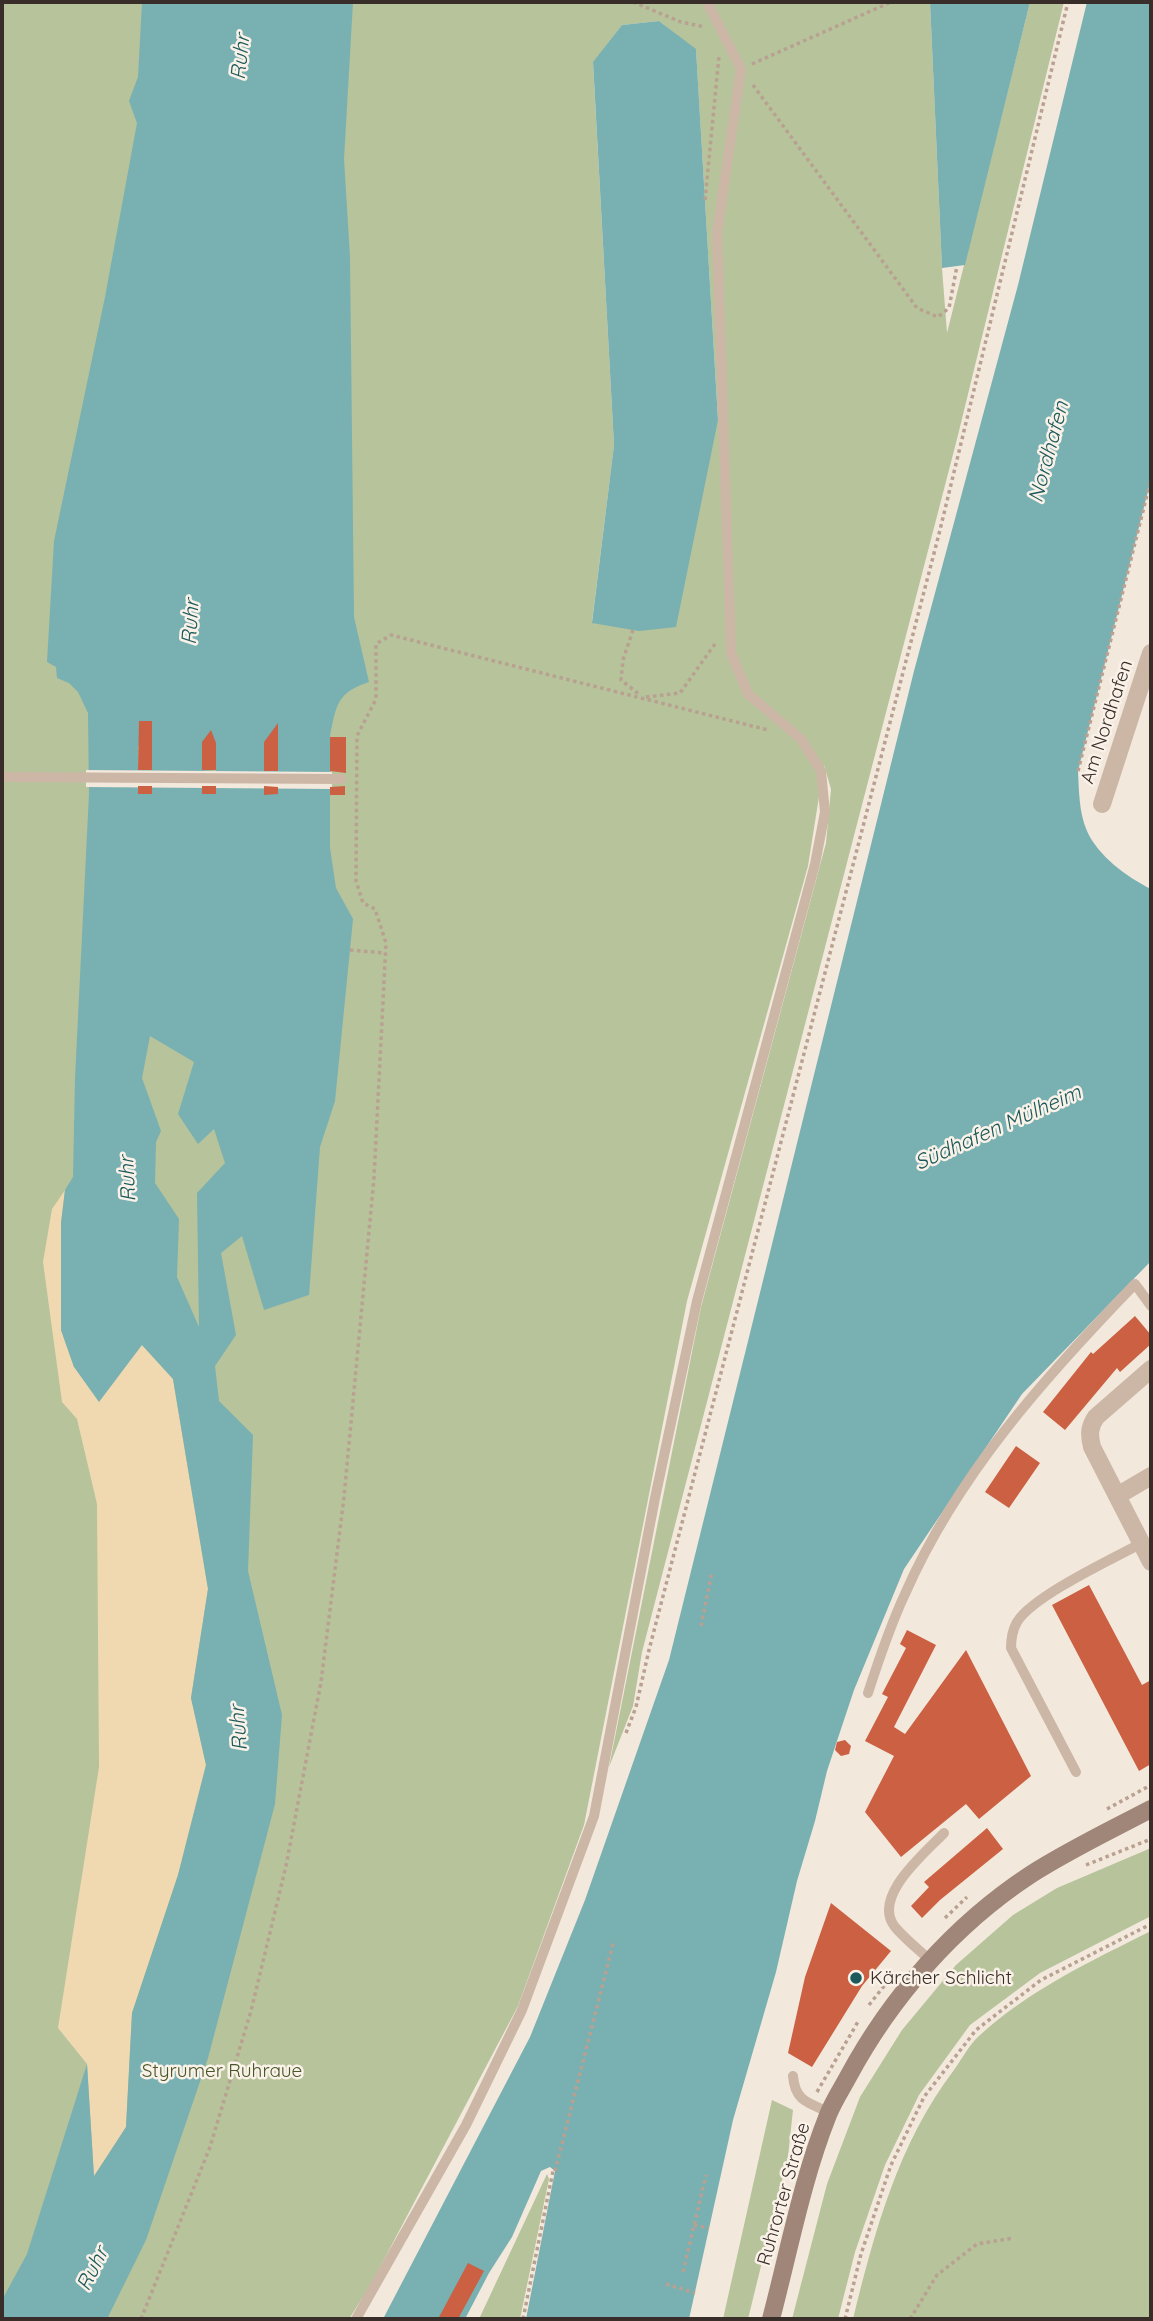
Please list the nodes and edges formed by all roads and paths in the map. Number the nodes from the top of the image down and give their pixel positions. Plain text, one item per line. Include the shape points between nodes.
1 (633, 2) edge
2 (707, 2) edge
3 (891, 2) edge
4 (1068, 2) edge
5 (721, 30) junction
6 (741, 69) junction
7 (705, 200) dead end
8 (957, 266) dead end
9 (1151, 479) edge
10 (730, 622) junction
11 (633, 630) dead end
12 (1151, 653) edge
13 (642, 698) junction
14 (801, 739) junction
15 (1078, 771) dead end
16 (2, 777) edge
17 (341, 779) dead end
18 (1102, 803) dead end
19 (350, 950) dead end
20 (385, 953) junction
21 (1151, 1306) edge
22 (1151, 1369) edge
23 (1151, 1476) edge
24 (1117, 1496) junction
25 (1142, 1543) junction
26 (1151, 1562) edge
27 (712, 1572) dead end
28 (701, 1626) dead end
29 (868, 1693) dead end
30 (622, 1744) dead end
31 (1076, 1772) dead end
32 (1151, 1808) edge
33 (944, 1833) dead end
34 (1151, 1839) edge
35 (1081, 1867) dead end
36 (1151, 1924) edge
37 (614, 1940) dead end
38 (931, 1961) junction
39 (793, 2076) dead end
40 (829, 2112) junction
41 (706, 2175) dead end
42 (694, 2225) junction
43 (709, 2228) dead end
44 (1014, 2238) dead end
45 (683, 2272) dead end
46 (666, 2284) dead end
47 (695, 2293) dead end
48 (141, 2319) edge
49 (356, 2319) edge
50 (523, 2319) edge
51 (771, 2319) edge
52 (845, 2319) edge
53 (910, 2319) edge

1 - 5 path via 681,22
2 - 5 lane
3 - 6 path
4 - 30 path via 939,534 636,1707
5 - 6 lane
5 - 7 path
6 - 8 path via 918,308 938,317 949,309
6 - 10 lane via 717,233
9 - 15 path
10 - 13 path via 680,693
10 - 14 lane via 731,653 748,694
11 - 13 path via 621,680
12 - 18 street, Am Nordhafen
13 - 14 path
13 - 20 path via 391,635 376,644 376,699 357,736 356,881 363,903 375,909
14 - 49 lane via 821,771 825,812 815,864 696,1301 594,1816 522,2010 466,2125
16 - 17 lane
19 - 20 path
20 - 48 path via 374,1178 344,1497 321,1682 286,1866 251,2011 210,2147
21 - 29 lane via 1135,1284 1076,1345 977,1468 906,1591
22 - 24 street via 1091,1424 1092,1447
23 - 24 street
24 - 25 street
25 - 26 street
25 - 31 lane via 1040,1601 1018,1620 1011,1634 1011,1648
27 - 28 path
32 - 38 main road, Ruhrorter Straße via 1030,1875 974,1918
33 - 38 lane via 903,1877 888,1912 894,1926
34 - 35 path
36 - 52 path via 1041,1980 976,2030 924,2097 891,2165
37 - 50 path via 554,2171
38 - 40 main road, Ruhrorter Straße via 862,2051
39 - 40 lane via 800,2098
40 - 51 main road, Ruhrorter Straße via 812,2158
41 - 42 path
42 - 43 path
42 - 45 path
44 - 53 path via 977,2244 937,2275
46 - 47 path

